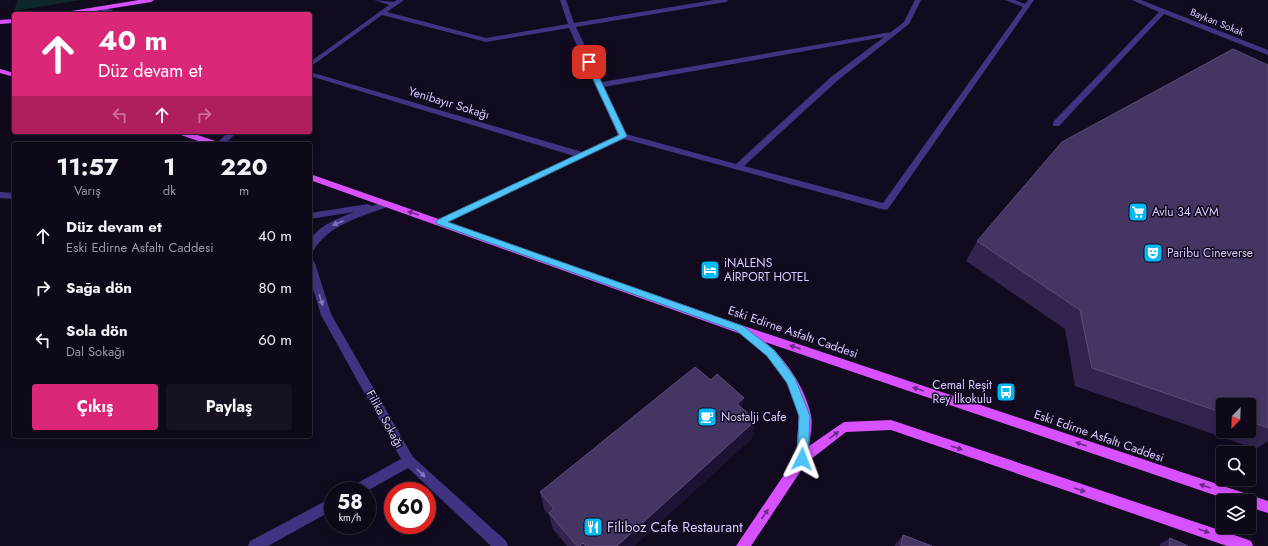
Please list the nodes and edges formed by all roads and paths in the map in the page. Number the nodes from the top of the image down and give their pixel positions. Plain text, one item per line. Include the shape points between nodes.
1 (151, 0) edge
2 (377, 0) edge
3 (401, 0) edge
4 (563, 0) edge
5 (726, 0) edge
6 (918, 0) edge
7 (1008, 0) edge
8 (1135, 0) edge
9 (1028, 3) edge
10 (394, 4) junction
11 (102, 9) junction
12 (1163, 11) junction
13 (80, 12) edge
14 (111, 12) edge
15 (381, 13) junction
16 (12, 21) edge
17 (0, 22) edge
18 (572, 27) junction
19 (895, 33) junction
20 (1268, 53) edge
21 (312, 64) edge
22 (0, 71) edge
23 (12, 74) edge
24 (312, 75) edge
25 (600, 86) junction
26 (1056, 124) dead end
27 (187, 134) edge
28 (232, 134) edge
29 (623, 136) junction
30 (209, 142) edge
31 (222, 142) edge
32 (582, 155) junction
33 (738, 167) junction
34 (312, 178) edge
35 (0, 195) edge
36 (12, 196) edge
37 (387, 204) junction
38 (312, 216) edge
39 (440, 222) junction
40 (312, 243) edge
41 (312, 270) edge
42 (740, 329) junction
43 (802, 459) junction
44 (409, 461) junction
45 (371, 482) edge
46 (1268, 507) edge
47 (324, 508) edge
48 (255, 546) edge
49 (501, 546) edge
50 (743, 546) edge
51 (1246, 546) edge

1 - 11 main road
2 - 10 street
3 - 10 street
4 - 18 street
5 - 18 street
6 - 19 street via 907,23
7 - 9 street
8 - 12 street, Baykan Sokak
9 - 33 street via 885,207
10 - 15 street
11 - 13 main road
11 - 14 street
12 - 20 street, Baykan Sokak
12 - 26 street
15 - 18 street via 486,40
15 - 21 street
16 - 17 main road
18 - 25 street
19 - 25 street
19 - 33 street via 834,79
22 - 23 main road
24 - 32 street, Yenibayır Sokağı
25 - 29 street
27 - 30 main road
28 - 31 street
29 - 32 street
29 - 33 street
32 - 39 street
34 - 37 main road, Eski Edirne Asfaltı Caddesi
35 - 36 street
37 - 38 street
39 -> 37 main road, Eski Edirne Asfaltı Caddesi
37 -> 40 street via 329,227
39 - 42 main road, Eski Edirne Asfaltı Caddesi
41 -> 44 street, Filika Sokağı via 326,315
42 - 43 main road via 771,353 792,381 805,416
46 -> 42 main road, Eski Edirne Asfaltı Caddesi
50 -> 43 main road
43 -> 51 main road via 844,427 891,425
44 - 45 street
44 -> 49 street, Filika Sokağı
47 - 48 street

